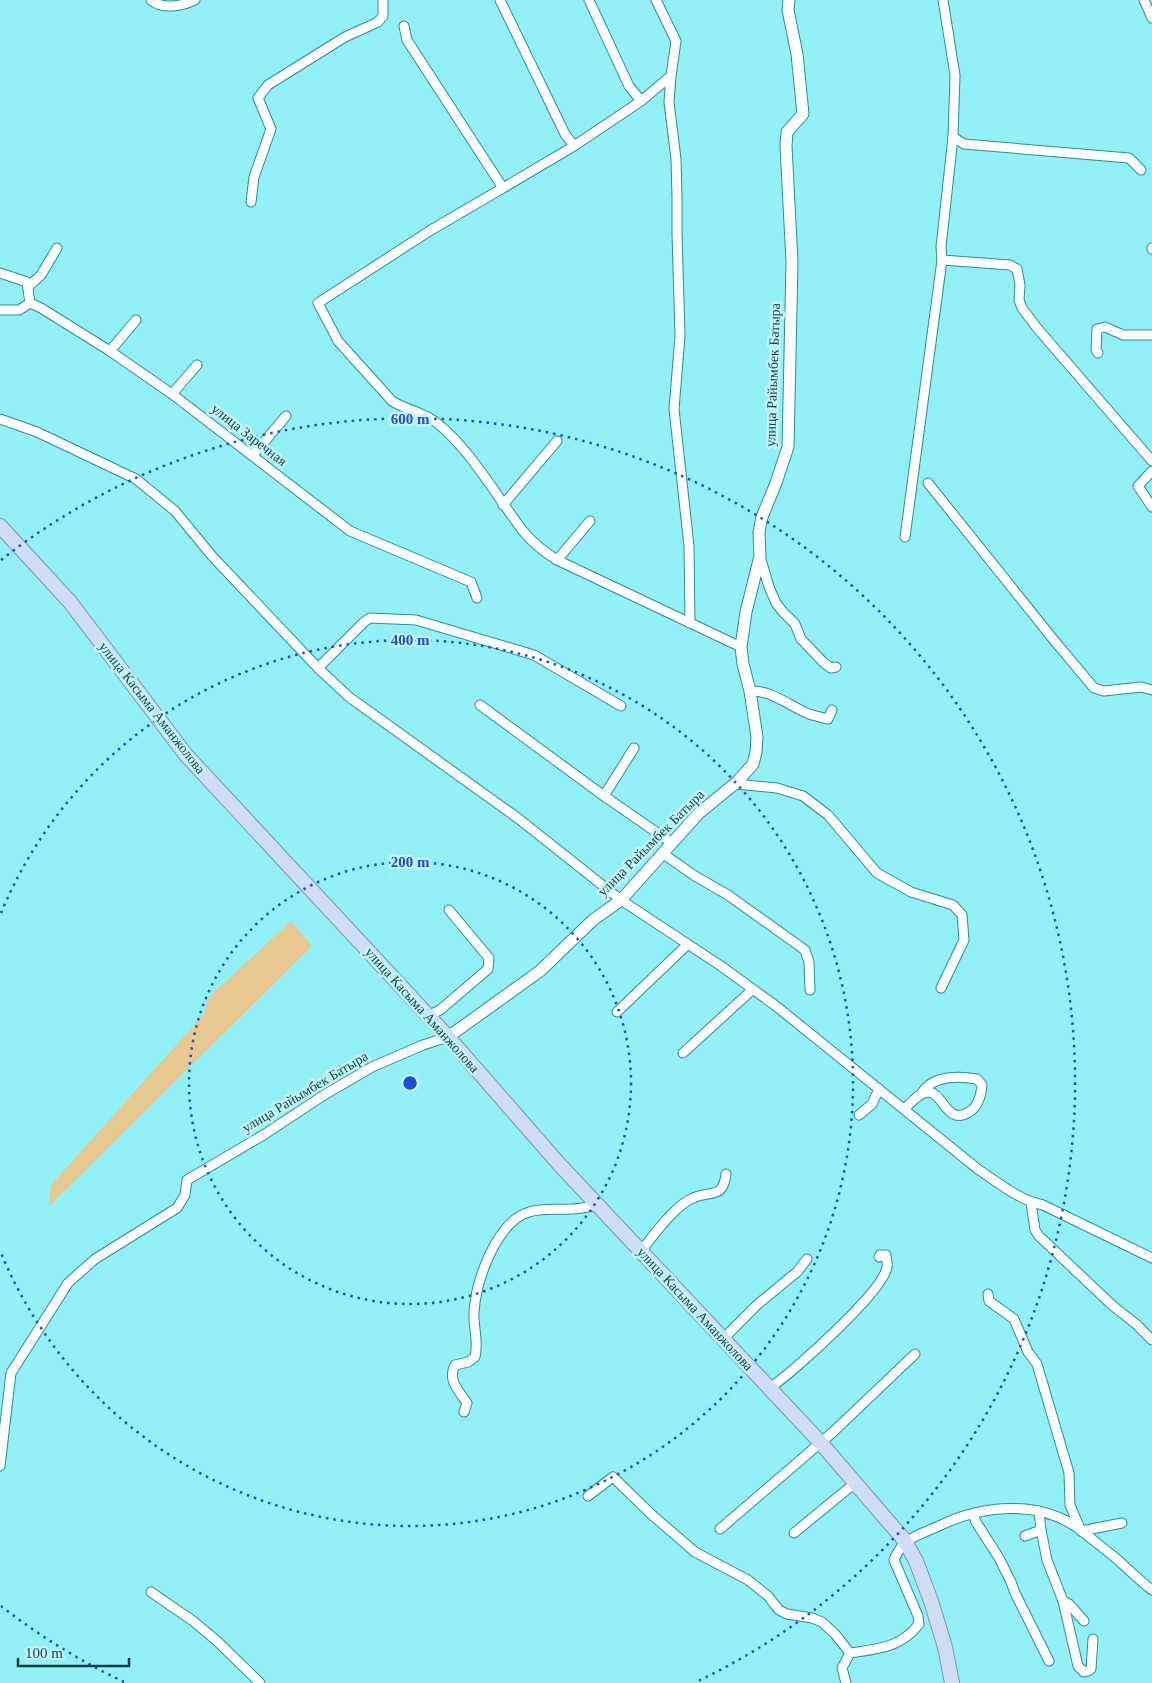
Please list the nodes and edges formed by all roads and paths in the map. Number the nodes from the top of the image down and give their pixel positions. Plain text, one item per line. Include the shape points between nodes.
1 (151, 0) edge
2 (195, 0) edge
3 (383, 0) edge
4 (500, 0) edge
5 (589, 0) edge
6 (656, 0) edge
7 (789, 0) edge
8 (943, 0) edge
9 (1144, 0) edge
10 (1152, 18) edge
11 (404, 26) dead end
12 (670, 76) junction
13 (641, 101) junction
14 (953, 137) junction
15 (574, 146) junction
16 (1141, 170) dead end
17 (503, 188) junction
18 (251, 202) dead end
19 (58, 248) dead end
20 (942, 260) junction
21 (0, 273) edge
22 (29, 286) junction
23 (30, 304) junction
24 (0, 310) edge
25 (136, 320) dead end
26 (1152, 335) edge
27 (110, 351) junction
28 (1098, 353) dead end
29 (197, 365) dead end
30 (172, 394) junction
31 (286, 416) dead end
32 (0, 419) edge
33 (557, 441) dead end
34 (253, 455) junction
35 (1152, 461) edge
36 (1152, 471) edge
37 (928, 483) dead end
38 (503, 505) junction
39 (1152, 507) edge
40 (590, 521) dead end
41 (0, 526) edge
42 (905, 537) dead end
43 (760, 556) junction
44 (557, 560) junction
45 (477, 598) dead end
46 (690, 623) junction
47 (741, 647) junction
48 (836, 667) dead end
49 (318, 668) junction
50 (750, 691) junction
51 (1150, 691) edge
52 (480, 705) dead end
53 (621, 706) dead end
54 (832, 710) dead end
55 (634, 748) dead end
56 (735, 784) junction
57 (604, 796) junction
58 (672, 843) junction
59 (662, 853) junction
60 (621, 900) junction
61 (449, 910) dead end
62 (688, 944) junction
63 (941, 988) dead end
64 (752, 990) junction
65 (810, 990) dead end
66 (617, 1012) dead end
67 (428, 1016) junction
68 (448, 1037) junction
69 (683, 1053) dead end
70 (879, 1089) junction
71 (922, 1093) junction
72 (904, 1109) junction
73 (860, 1115) dead end
74 (726, 1174) dead end
75 (1031, 1203) junction
76 (597, 1205) junction
77 (641, 1251) junction
78 (880, 1257) dead end
79 (1152, 1258) edge
80 (807, 1259) dead end
81 (988, 1294) dead end
82 (723, 1339) junction
83 (1152, 1340) edge
84 (915, 1354) dead end
85 (770, 1388) junction
86 (464, 1412) dead end
87 (820, 1442) junction
88 (0, 1466) edge
89 (855, 1483) junction
90 (588, 1496) dead end
91 (1070, 1506) junction
92 (1039, 1511) junction
93 (973, 1514) junction
94 (1051, 1514) junction
95 (1122, 1523) dead end
96 (720, 1529) dead end
97 (1040, 1530) junction
98 (1081, 1531) junction
99 (794, 1533) dead end
100 (1025, 1536) dead end
101 (905, 1541) junction
102 (1152, 1578) edge
103 (1148, 1588) edge
104 (151, 1592) dead end
105 (1063, 1601) junction
106 (1084, 1621) dead end
107 (1093, 1639) dead end
108 (850, 1653) junction
109 (1049, 1662) dead end
110 (260, 1683) edge
111 (846, 1683) edge
112 (952, 1683) edge

1 - 2 street via 182,6
3 - 18 street via 383,16 378,22 337,42 268,85 258,98 271,129 254,177
4 - 15 street via 564,134
5 - 13 street via 629,86
6 - 12 street via 676,41
7 - 43 street, улица Райымбек Батыра via 803,114 787,132 786,146 792,262 788,447 762,517
8 - 14 street via 955,75
9 - 10 street
11 - 17 street via 407,40
12 - 13 street
12 - 46 street via 678,198 680,336 674,409 689,546
13 - 15 street
14 - 16 street via 964,144 1129,158
14 - 20 street
15 - 17 street
17 - 38 street via 318,303 338,341 392,401 436,422 464,449
19 - 22 street via 41,275
20 - 35 street via 1010,265 1017,269 1022,308
20 - 42 street
21 - 22 street via 27,282
22 - 23 street
23 - 24 street via 19,310
23 - 27 street, улица Заречная
25 - 27 street
26 - 28 street via 1123,335 1105,327 1097,329
27 - 30 street, улица Заречная
29 - 30 street
30 - 34 street, улица Заречная
31 - 34 street
32 - 49 street via 37,432 136,479 175,511 212,556
33 - 38 street
34 - 45 street, улица Заречная via 350,532 471,582
36 - 39 street via 1138,486
37 - 51 street via 1094,688 1104,691 1142,687
38 - 44 street via 534,544
40 - 44 street
41 - 67 main road, улица Касыма Аманжолова via 70,602 186,755
43 - 47 street, улица Райымбек Батыра
43 - 48 street via 776,603 824,663 831,668
44 - 46 street
46 - 47 street
47 - 50 street, улица Райымбек Батыра
49 - 53 street via 370,618 416,620 534,655
49 - 60 street via 349,696 519,819
50 - 54 street via 774,695 808,713 828,719
50 - 56 street, улица Райымбек Батыра via 756,752 753,764
52 - 57 street
55 - 57 street
56 - 58 street, улица Райымбек Батыра via 699,812
56 - 63 street via 777,788 803,796 828,815 877,873 911,892 954,905 962,915 964,940
57 - 58 street
58 - 59 street, улица Райымбек Батыра
59 - 60 street, улица Райымбек Батыра
59 - 65 street via 805,950
60 - 62 street
60 - 68 street, улица Райымбек Батыра via 593,920 540,971
61 - 67 street via 489,958 488,969 440,1010
62 - 64 street
62 - 66 street
64 - 69 street
64 - 70 street
67 - 68 main road, улица Касыма Аманжолова
68 - 76 main road, улица Касыма Аманжолова
68 - 88 street, улица Райымбек Батыра via 372,1068 187,1180 185,1196 177,1208 95,1259 68,1282 11,1373
70 - 72 street
70 - 73 street via 872,1104
71 - 71 street via 934,1094 951,1113 964,1115 974,1109 982,1085 977,1079 948,1078 933,1083
71 - 72 street
72 - 75 street via 979,1170
74 - 77 street via 725,1185 719,1192 692,1198 676,1210
75 - 79 street via 1043,1205
75 - 83 street via 1039,1236
76 - 77 main road, улица Касыма Аманжолова
76 - 86 street via 519,1216 494,1244 475,1304 475,1357 455,1364 453,1368 453,1382 467,1403
77 - 82 main road, улица Касыма Аманжолова
78 - 85 street via 886,1255 888,1267 876,1289 802,1363
80 - 82 street via 797,1272
81 - 91 street via 989,1301 1014,1319 1028,1352 1037,1364 1069,1472
82 - 85 main road, улица Касыма Аманжолова
84 - 87 street
85 - 87 main road, улица Касыма Аманжолова
87 - 89 main road, улица Касыма Аманжолова
87 - 96 street
89 - 99 street
89 - 101 main road, улица Касыма Аманжолова
90 - 108 street via 613,1477 695,1552 748,1580 779,1610 822,1622
91 - 94 street via 1062,1516
91 - 98 street
92 - 93 street via 996,1509
92 - 94 street
92 - 97 street
93 - 101 street via 955,1518
93 - 109 street via 1011,1582
94 - 98 street
95 - 98 street
97 - 100 street
97 - 105 street via 1047,1560
98 - 103 street
101 - 108 street via 894,1560 919,1624 914,1632 884,1649
101 - 112 main road, улица Касыма Аманжолова via 931,1602
102 - 103 street via 1147,1580
104 - 110 street via 217,1641
105 - 106 street
105 - 107 street via 1078,1666 1084,1672 1091,1669
108 - 111 street via 842,1668

